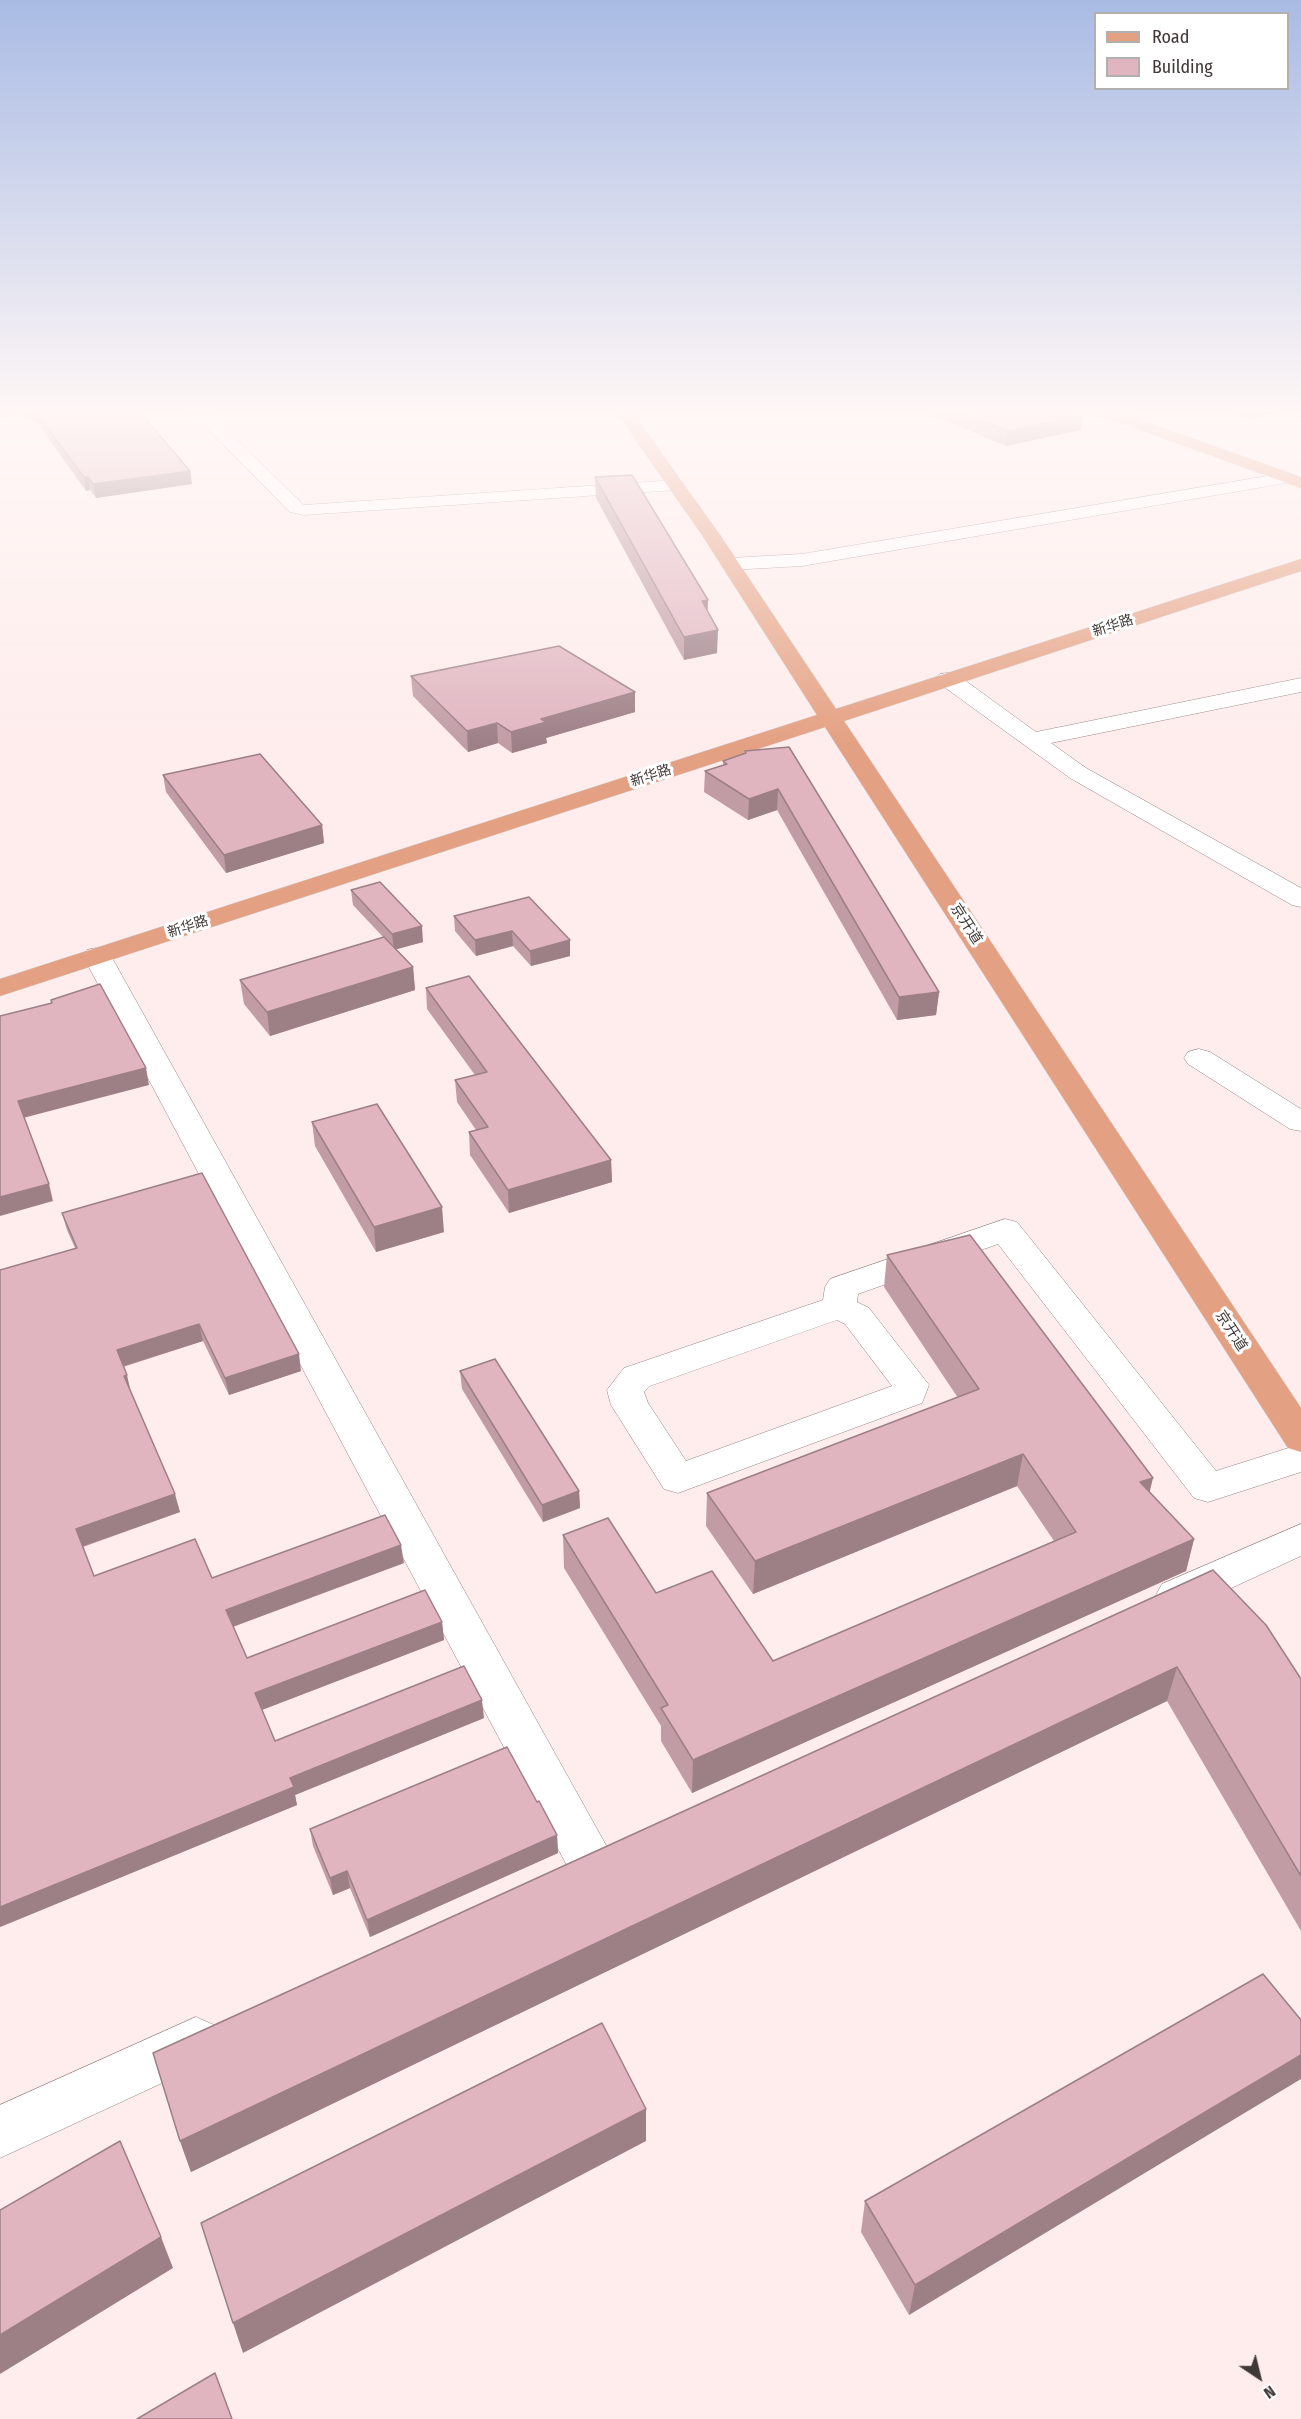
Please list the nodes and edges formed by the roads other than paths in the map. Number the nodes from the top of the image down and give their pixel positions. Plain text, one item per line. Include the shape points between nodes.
1 (701, 522) edge
2 (1036, 522) edge
3 (730, 564) junction
4 (1301, 565) edge
5 (948, 679) junction
6 (1301, 685) edge
7 (831, 718) junction
8 (1032, 740) junction
9 (1301, 899) edge
10 (97, 956) junction
11 (0, 988) edge
12 (1199, 1058) dead end
13 (1301, 1122) edge
14 (839, 1307) junction
15 (1301, 1438) edge
16 (1301, 1458) edge
17 (1301, 1539) edge
18 (1140, 1612) edge
19 (590, 1862) edge
20 (236, 2024) edge
21 (0, 2132) edge

1 - 3 main road, 京开道
2 - 3 street via 802,560
3 - 7 main road, 京开道
4 - 5 main road, 新华路
5 - 7 main road, 新华路
5 - 8 street
6 - 8 street
7 - 10 main road, 新华路
7 - 15 main road, 京开道
8 - 9 street via 1078,773
10 - 11 main road, 新华路
10 - 19 street
12 - 13 street
14 - 14 street via 637,1377 625,1390 630,1405 678,1479 909,1394 911,1385 857,1316
14 - 16 street via 842,1287 1005,1230 1208,1488
17 - 18 street
20 - 21 street

